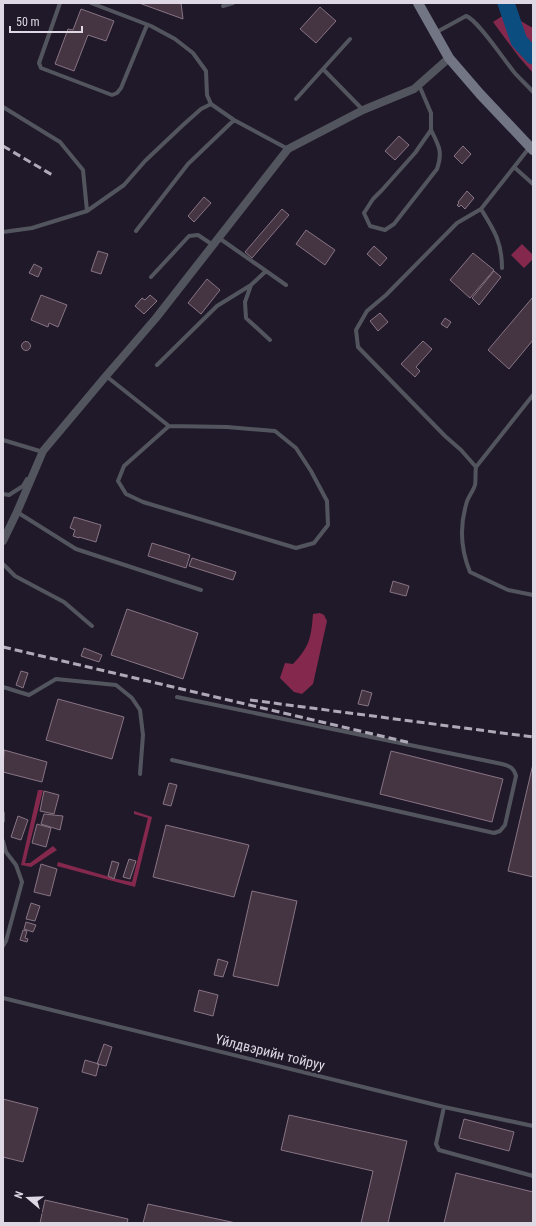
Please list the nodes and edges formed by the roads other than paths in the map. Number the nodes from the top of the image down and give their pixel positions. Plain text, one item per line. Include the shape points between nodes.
1 (60, 3) edge
2 (91, 3) edge
3 (233, 3) edge
4 (418, 3) edge
5 (223, 6) dead end
6 (148, 24) junction
7 (435, 34) junction
8 (350, 39) dead end
9 (449, 58) junction
10 (323, 69) junction
11 (419, 85) junction
12 (533, 92) edge
13 (296, 99) dead end
14 (212, 104) junction
15 (3, 107) edge
16 (363, 110) junction
17 (234, 120) junction
18 (431, 130) junction
19 (532, 146) edge
20 (288, 149) junction
21 (514, 167) junction
22 (533, 184) edge
23 (481, 209) junction
24 (87, 211) junction
25 (136, 231) dead end
26 (3, 232) edge
27 (219, 238) junction
28 (213, 245) junction
29 (502, 268) dead end
30 (266, 271) junction
31 (152, 277) dead end
32 (251, 285) junction
33 (286, 285) dead end
34 (270, 340) dead end
35 (156, 365) dead end
36 (106, 376) junction
37 (533, 395) edge
38 (169, 426) junction
39 (3, 440) edge
40 (43, 451) junction
41 (476, 467) junction
42 (3, 494) edge
43 (17, 512) junction
44 (3, 541) edge
45 (3, 564) edge
46 (201, 590) dead end
47 (533, 596) edge
48 (92, 626) dead end
49 (3, 687) edge
50 (177, 698) dead end
51 (172, 760) dead end
52 (140, 774) dead end
53 (3, 814) edge
54 (3, 821) edge
55 (3, 841) edge
56 (3, 946) edge
57 (3, 998) edge
58 (444, 1107) junction
59 (533, 1126) edge
60 (533, 1176) edge

1 - 6 lane via 39,63 41,68 112,95 121,88
2 - 6 lane
3 - 5 lane
4 - 7 main road
6 - 14 lane via 175,39 193,53 206,71 207,95
7 - 9 main road
7 - 12 lane via 466,16 471,18 482,28 516,74
8 - 10 lane
9 - 11 street
9 - 19 main road via 480,94
10 - 13 lane
10 - 16 lane
11 - 16 street
11 - 18 lane via 431,113
14 - 17 lane
14 - 24 lane via 201,109 183,125 124,185
15 - 24 lane via 60,142 83,170
16 - 20 street
17 - 20 lane
17 - 25 lane via 188,164
18 - 18 lane via 415,153 372,199 364,213 370,226 385,230 394,224 437,169 441,158 440,148
19 - 21 lane
20 - 27 street
21 - 22 lane
21 - 23 lane
23 - 29 lane via 497,234 502,253
23 - 41 lane via 457,223 367,311 356,330 358,347
24 - 26 lane via 32,228
27 - 28 street
27 - 30 lane
28 - 31 lane via 198,235 189,236
28 - 36 street via 156,318
30 - 32 lane
30 - 33 lane
32 - 34 lane via 245,302 246,318
32 - 35 lane via 217,306
36 - 38 lane
36 - 40 street
37 - 41 lane
38 - 38 lane via 275,431 296,448 311,471 327,501 328,525 314,543 296,548 142,502 126,494 118,481 124,466
39 - 40 lane
40 - 42 lane via 23,486 9,495
40 - 43 street
41 - 47 lane via 475,485 466,504 461,543 470,572 508,590
43 - 44 street
43 - 46 lane via 76,549
45 - 48 lane via 15,576 64,602
49 - 52 lane via 29,695 56,679 116,685 132,698 140,710 143,735
50 - 51 lane via 502,764 515,770 516,776 505,825 494,833
53 - 54 lane
55 - 56 lane via 22,882
57 - 58 lane, Үйлдвэрийн тойруу
58 - 59 lane, Үйлдвэрийн тойруу
58 - 60 lane via 436,1144 439,1150

